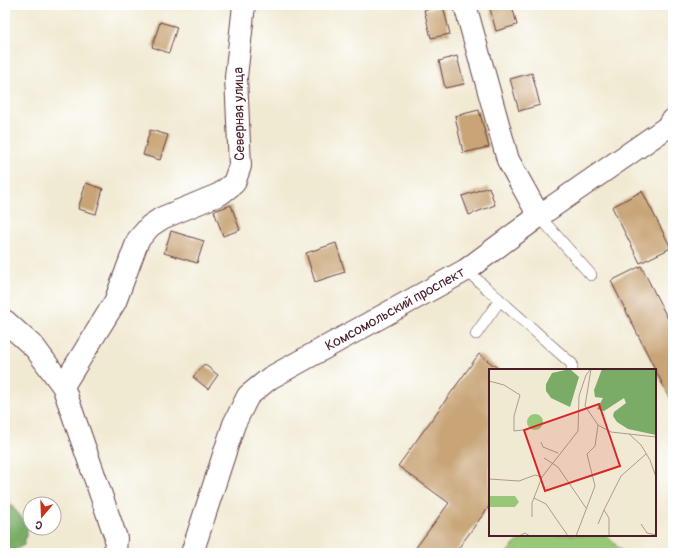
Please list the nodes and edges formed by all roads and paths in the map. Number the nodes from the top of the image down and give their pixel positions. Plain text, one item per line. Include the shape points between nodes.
1 (244, 5) edge
2 (465, 5) edge
3 (671, 127) edge
4 (539, 216) junction
5 (466, 270) junction
6 (591, 275) dead end
7 (500, 300) junction
8 (5, 321) edge
9 (476, 334) dead end
10 (572, 369) edge
11 (63, 386) junction
12 (115, 553) edge
13 (192, 553) edge

1 - 11 street, Северная улица via 236,77 240,166 234,183 220,194 162,218 150,226 138,240 115,302
2 - 4 street via 508,160
3 - 4 street, Комсомольский проспект
4 - 5 street, Комсомольский проспект
4 - 6 lane
5 - 7 lane
5 - 13 street, Комсомольский проспект via 270,378 248,396 234,424
7 - 9 lane
7 - 10 lane via 572,364
8 - 11 street via 35,348
11 - 12 street via 116,538

